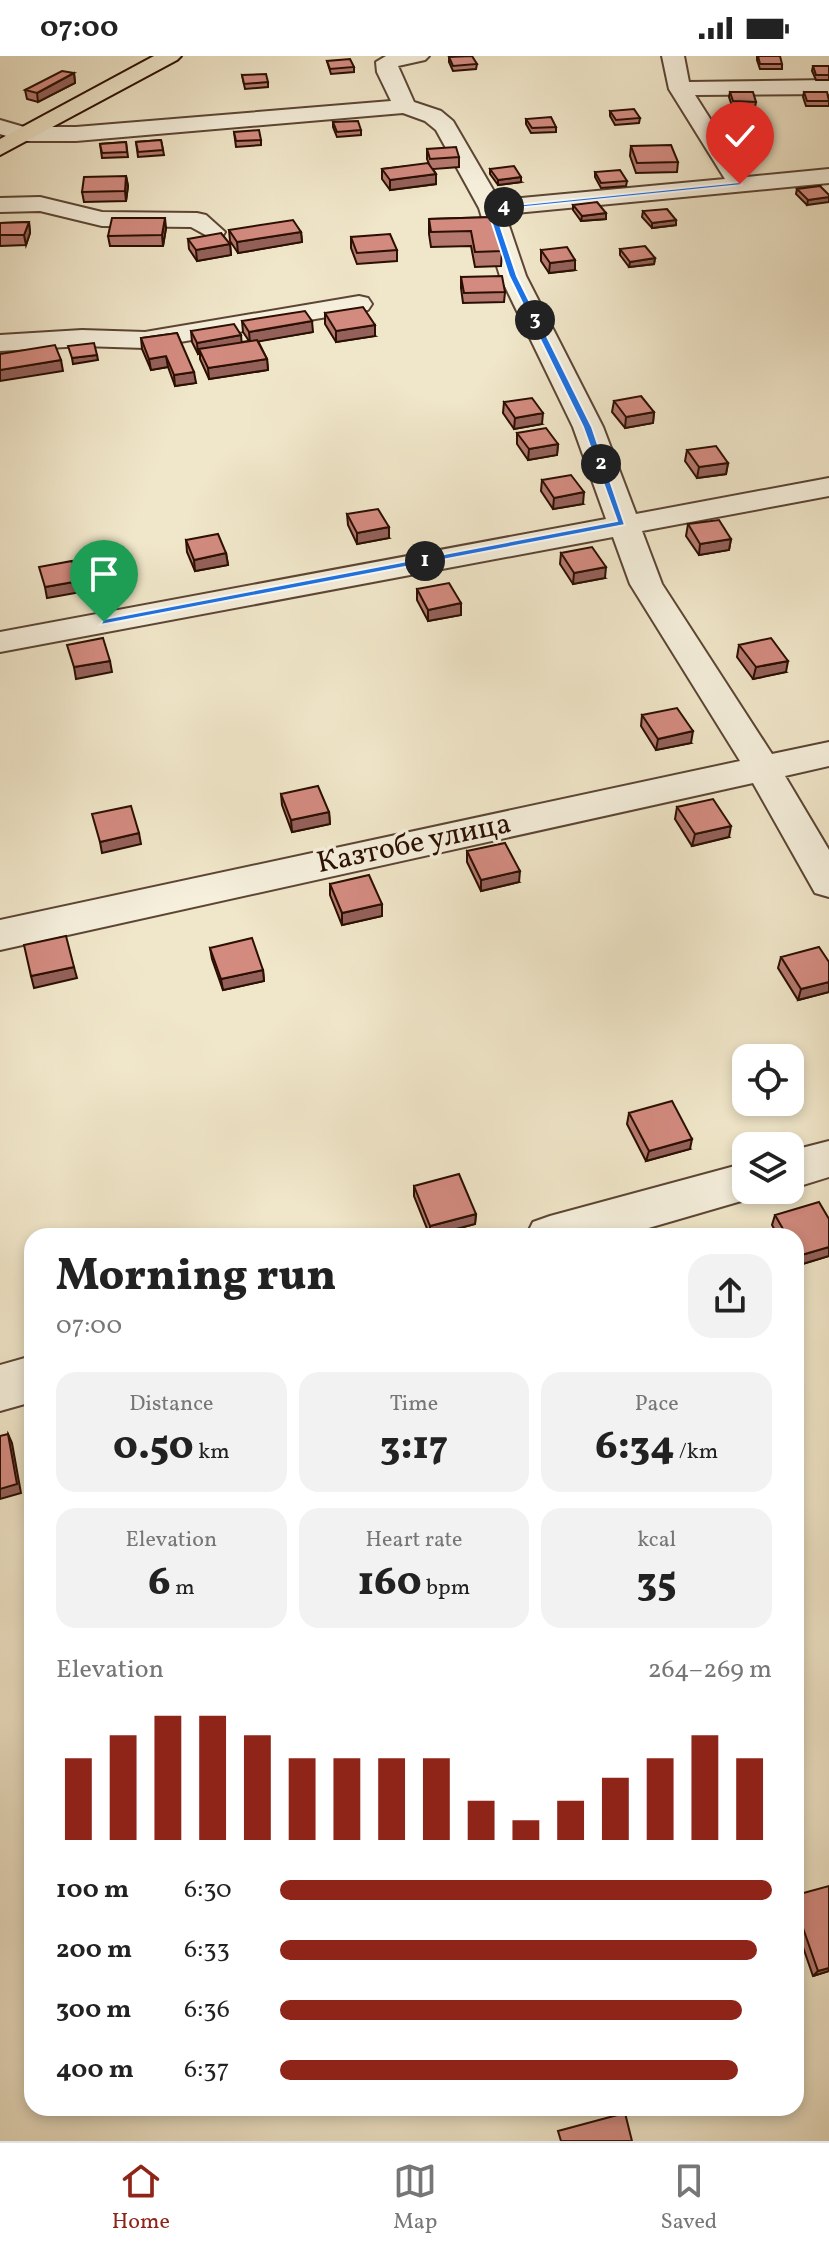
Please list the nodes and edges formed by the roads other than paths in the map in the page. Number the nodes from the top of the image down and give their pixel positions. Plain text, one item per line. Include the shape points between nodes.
1 (170, 56) edge
2 (418, 56) edge
3 (673, 56) edge
4 (829, 87) edge
5 (680, 89) junction
6 (405, 106) junction
7 (11, 130) edge
8 (0, 148) edge
9 (829, 176) edge
10 (740, 184) junction
11 (0, 205) edge
12 (491, 208) junction
13 (213, 232) edge
14 (359, 304) edge
15 (0, 343) edge
16 (829, 487) edge
17 (622, 523) junction
18 (0, 642) edge
19 (829, 754) edge
20 (762, 767) junction
21 (829, 883) edge
22 (0, 935) edge
23 (829, 1159) edge
24 (804, 1166) edge
25 (732, 1186) edge
26 (579, 1228) edge
27 (24, 1381) edge
28 (0, 1388) edge

1 - 7 main road
2 - 6 street via 387,62
3 - 5 street
4 - 5 street
5 - 10 street
6 - 7 street via 76,134
6 - 12 street via 445,126
7 - 8 main road
9 - 10 street
10 - 12 street
11 - 13 street via 40,204 102,219 197,220
12 - 17 street via 513,276 588,427
14 - 15 street via 145,340
16 - 17 street
17 - 18 street
17 - 20 street via 646,584
19 - 20 street, Казтобе улица
20 - 21 street
20 - 22 street, Казтобе улица
23 - 24 street
25 - 26 street
27 - 28 street

